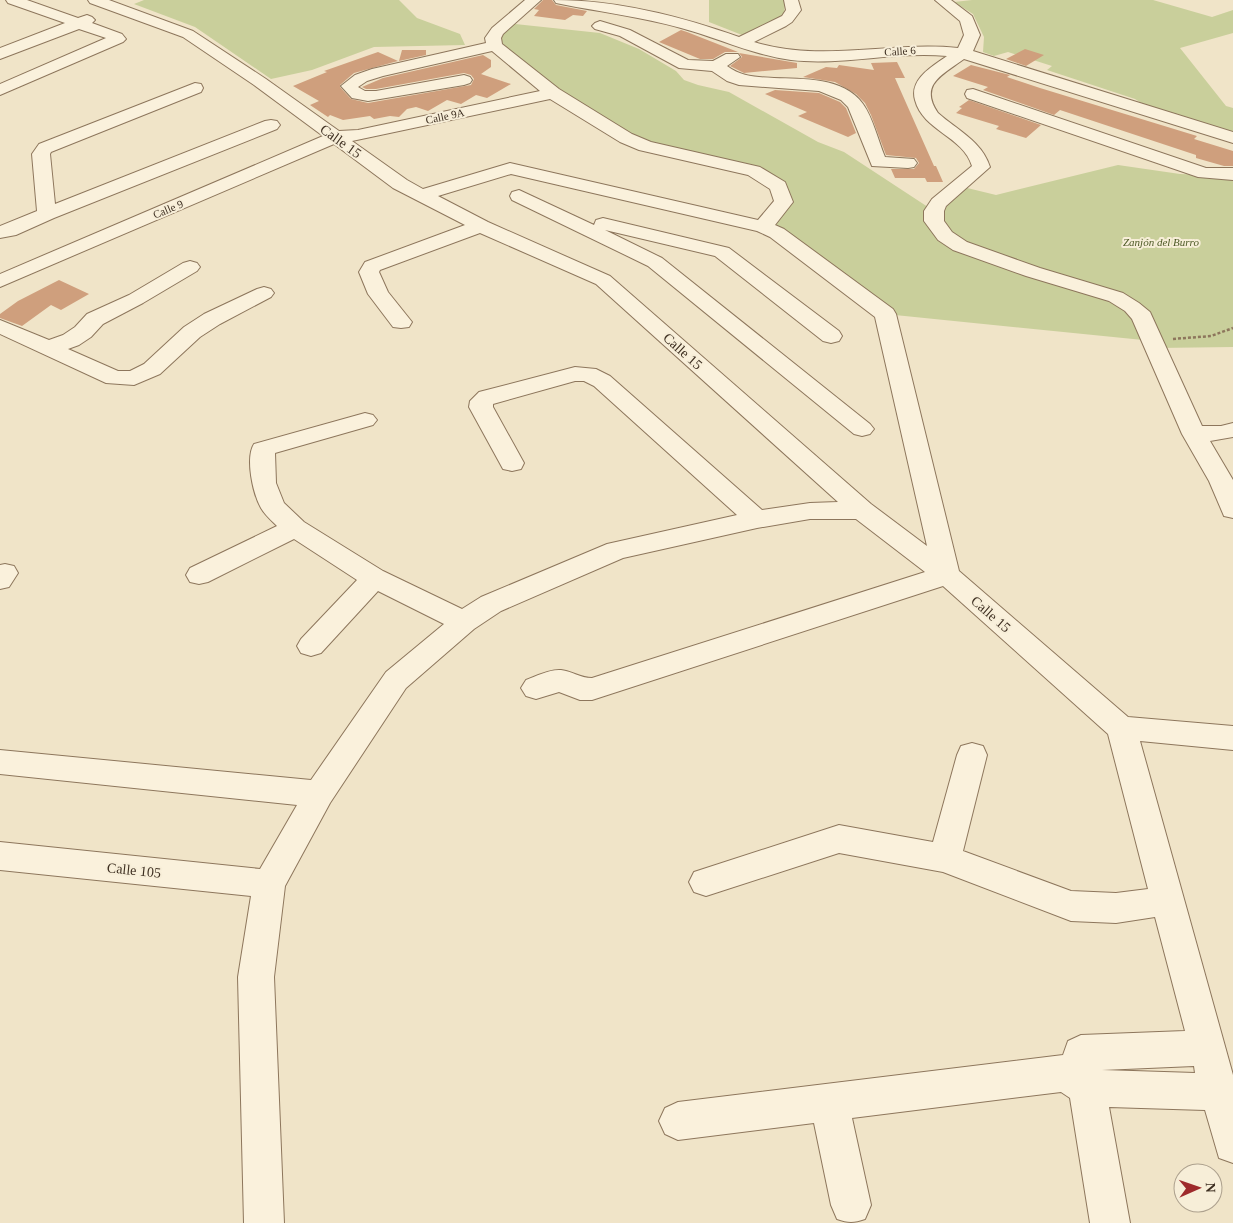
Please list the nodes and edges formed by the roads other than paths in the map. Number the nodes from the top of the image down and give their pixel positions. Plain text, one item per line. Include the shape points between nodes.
1 (14, 0) edge
2 (95, 0) edge
3 (534, 0) edge
4 (561, 0) edge
5 (791, 0) edge
6 (942, 0) edge
7 (79, 24) junction
8 (600, 26) dead end
9 (188, 34) junction
10 (746, 44) junction
11 (495, 46) junction
12 (962, 53) junction
13 (0, 54) edge
14 (716, 66) junction
15 (464, 80) dead end
16 (195, 88) dead end
17 (0, 90) edge
18 (553, 93) junction
19 (973, 94) dead end
20 (271, 125) dead end
21 (336, 137) junction
22 (1233, 138) edge
23 (908, 163) dead end
24 (1233, 174) edge
25 (554, 179) junction
26 (422, 195) junction
27 (555, 212) junction
28 (47, 214) junction
29 (481, 226) junction
30 (763, 227) junction
31 (19, 245) edge
32 (190, 268) dead end
33 (0, 281) edge
34 (264, 293) dead end
35 (402, 322) dead end
36 (0, 326) edge
37 (830, 336) dead end
38 (48, 348) junction
39 (365, 420) dead end
40 (862, 429) dead end
41 (1233, 430) edge
42 (1194, 434) junction
43 (512, 463) dead end
44 (816, 469) junction
45 (1227, 482) edge
46 (810, 510) junction
47 (862, 510) junction
48 (1233, 510) edge
49 (757, 518) junction
50 (295, 528) junction
51 (199, 575) dead end
52 (947, 575) junction
53 (374, 578) junction
54 (464, 622) junction
55 (311, 646) dead end
56 (536, 688) dead end
57 (1121, 728) junction
58 (1233, 738) edge
59 (972, 755) dead end
60 (0, 762) edge
61 (319, 794) junction
62 (0, 856) edge
63 (945, 858) junction
64 (706, 882) dead end
65 (269, 884) junction
66 (1167, 901) junction
67 (1162, 1050) junction
68 (1078, 1071) junction
69 (1219, 1076) edge
70 (1172, 1090) junction
71 (829, 1102) junction
72 (678, 1121) dead end
73 (1233, 1144) edge
74 (851, 1205) dead end
75 (264, 1223) edge
76 (1110, 1223) edge

1 - 7 street
2 - 9 street, Calle 15
3 - 11 street via 497,31
4 - 10 street, Calle 6 via 686,24
5 - 10 street via 794,10 787,20
6 - 12 street via 971,28 972,35
7 - 9 street via 107,14 173,35
7 - 13 street
7 - 17 street via 118,39
8 - 14 street via 624,33 685,65
9 - 21 street, Calle 15
10 - 12 street, Calle 6 via 777,53 826,58 918,49
10 - 14 street
11 - 15 street via 378,72 350,86 362,97
11 - 18 street
12 - 22 street, Calle 6
12 - 42 street via 934,73 921,93 934,120 969,147 978,156 981,167 938,204 934,221 960,246 1116,297 1132,307 1142,317 1154,341
14 - 23 street via 738,80 822,87 843,93 856,106 878,162
16 - 28 street via 45,148 41,154
18 - 21 street, Calle 9A
18 - 30 street via 626,138 645,146 754,171 778,186 784,202
19 - 24 street via 1204,173
20 - 28 street
21 - 26 street, Calle 15 via 400,184
21 - 31 street, Calle 9
25 - 26 street via 510,168
25 - 27 street via 519,196
25 - 30 street
26 - 29 street, Calle 15
27 - 37 street via 722,252
27 - 40 street via 655,262
28 - 31 street
29 - 35 street via 372,266 369,272 378,294
29 - 44 street, Calle 15 via 603,280
30 - 52 street via 777,233 885,314
31 - 33 street, Calle 9
32 - 38 street via 96,319 71,340
34 - 38 street via 192,332 152,369 134,378 114,378
36 - 38 street
39 - 50 street via 263,449 264,483 273,507
41 - 42 street
42 - 45 street
43 - 49 street via 481,407 482,401 575,374 588,374 602,381
44 - 46 street
44 - 47 street, Calle 15
45 - 48 street
46 - 47 street
46 - 49 street
47 - 52 street, Calle 15
49 - 54 street via 616,550 491,604
50 - 51 street
50 - 53 street
52 - 56 street via 592,689 580,689 562,681
52 - 57 street, Calle 15
53 - 54 street
53 - 55 street
54 - 61 street via 396,680
57 - 58 street
57 - 66 street
59 - 63 street
60 - 61 street
61 - 65 street
62 - 65 street, Calle 105
63 - 64 street via 839,839
63 - 66 street via 1071,906 1116,908
65 - 75 street via 256,977
66 - 69 street
67 - 68 street
67 - 69 street
67 - 70 street
68 - 70 street
68 - 71 street
68 - 76 street
69 - 70 street
69 - 73 street
71 - 72 street
71 - 74 street

